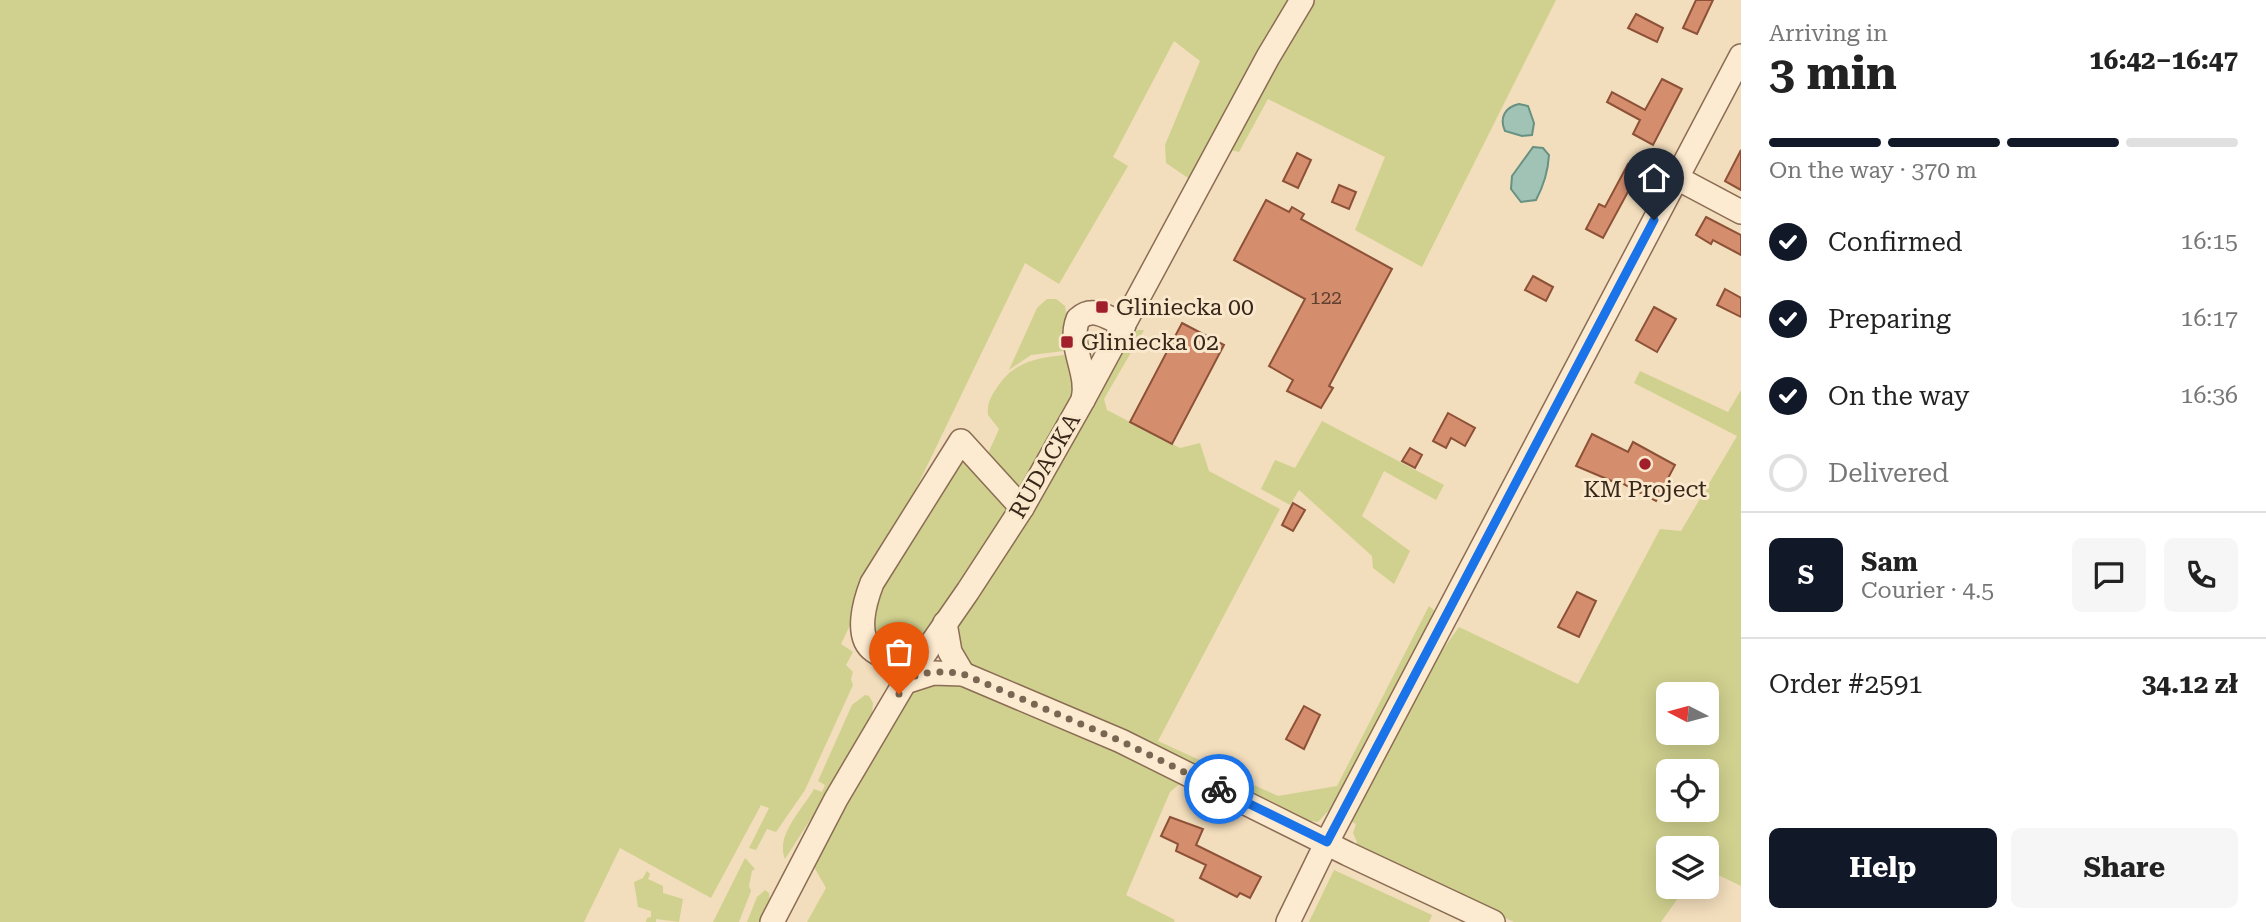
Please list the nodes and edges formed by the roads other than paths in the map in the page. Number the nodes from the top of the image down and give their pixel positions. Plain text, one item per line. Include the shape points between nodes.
1 (1302, 0) edge
2 (1740, 61) edge
3 (1677, 178) junction
4 (1741, 212) edge
5 (1124, 325) junction
6 (1083, 400) junction
7 (1022, 508) junction
8 (945, 623) junction
9 (963, 674) junction
10 (910, 675) junction
11 (1327, 842) junction
12 (772, 922) edge
13 (1288, 922) edge
14 (1493, 922) edge

1 - 5 street, RUDACKA
2 - 3 street
3 - 4 street
3 - 11 street
5 - 6 street, RUDACKA
5 - 6 street via 1094,312 1079,319 1075,336
6 - 7 street, RUDACKA
7 - 8 street, RUDACKA
7 - 10 street via 961,441 867,596 864,637 872,650
8 - 9 street via 950,652
8 - 10 street, RUDACKA
9 - 10 street
9 - 11 street via 1121,741
10 - 12 street, RUDACKA via 836,799
11 - 13 street
11 - 14 street

